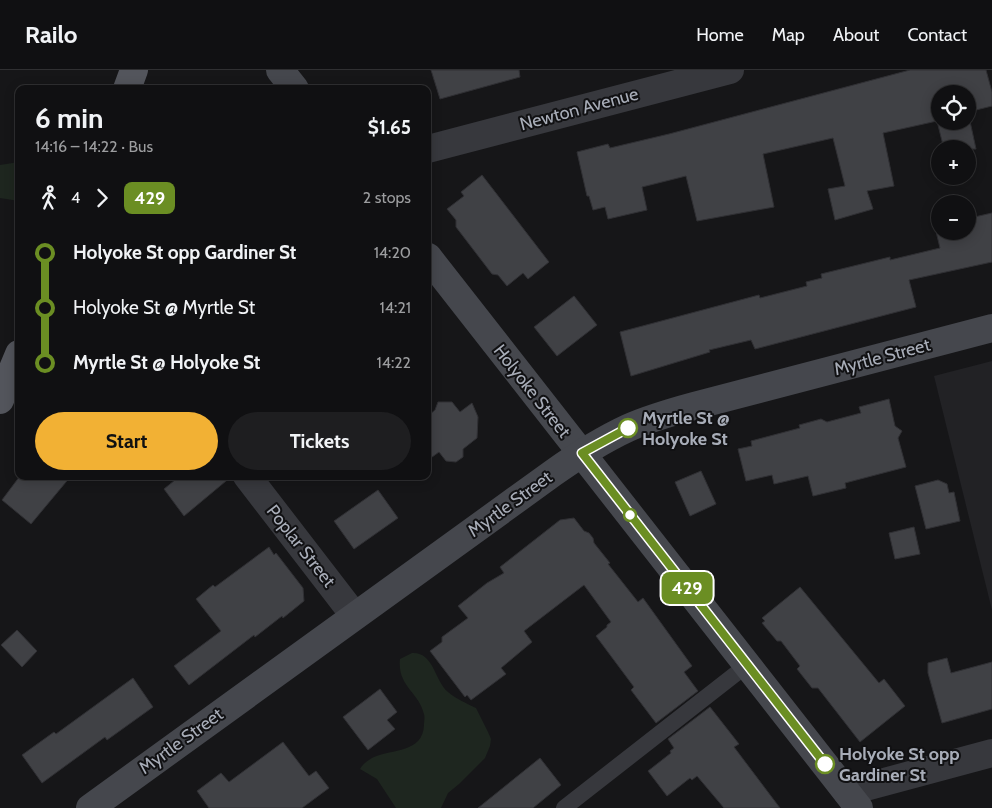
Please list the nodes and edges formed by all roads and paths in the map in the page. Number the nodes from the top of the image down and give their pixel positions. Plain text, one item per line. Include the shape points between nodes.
1 (134, 70) edge
2 (280, 70) edge
3 (730, 70) edge
4 (128, 85) edge
5 (292, 85) edge
6 (431, 148) edge
7 (431, 261) edge
8 (992, 328) edge
9 (15, 364) edge
10 (0, 400) edge
11 (582, 453) junction
12 (250, 480) edge
13 (354, 615) junction
14 (747, 665) junction
15 (992, 753) edge
16 (853, 800) edge
17 (90, 808) edge
18 (564, 808) edge

1 - 4 main road
2 - 5 main road
3 - 6 street, Newton Avenue
7 - 11 main road, Holyoke Street
8 - 11 main road, Myrtle Street via 679,410 629,428
9 - 10 main road
11 - 13 main road, Myrtle Street
11 - 14 main road, Holyoke Street
12 - 13 street, Poplar Street
13 - 17 main road, Myrtle Street
14 - 16 main road, Holyoke Street
14 - 18 lane
15 - 16 street

